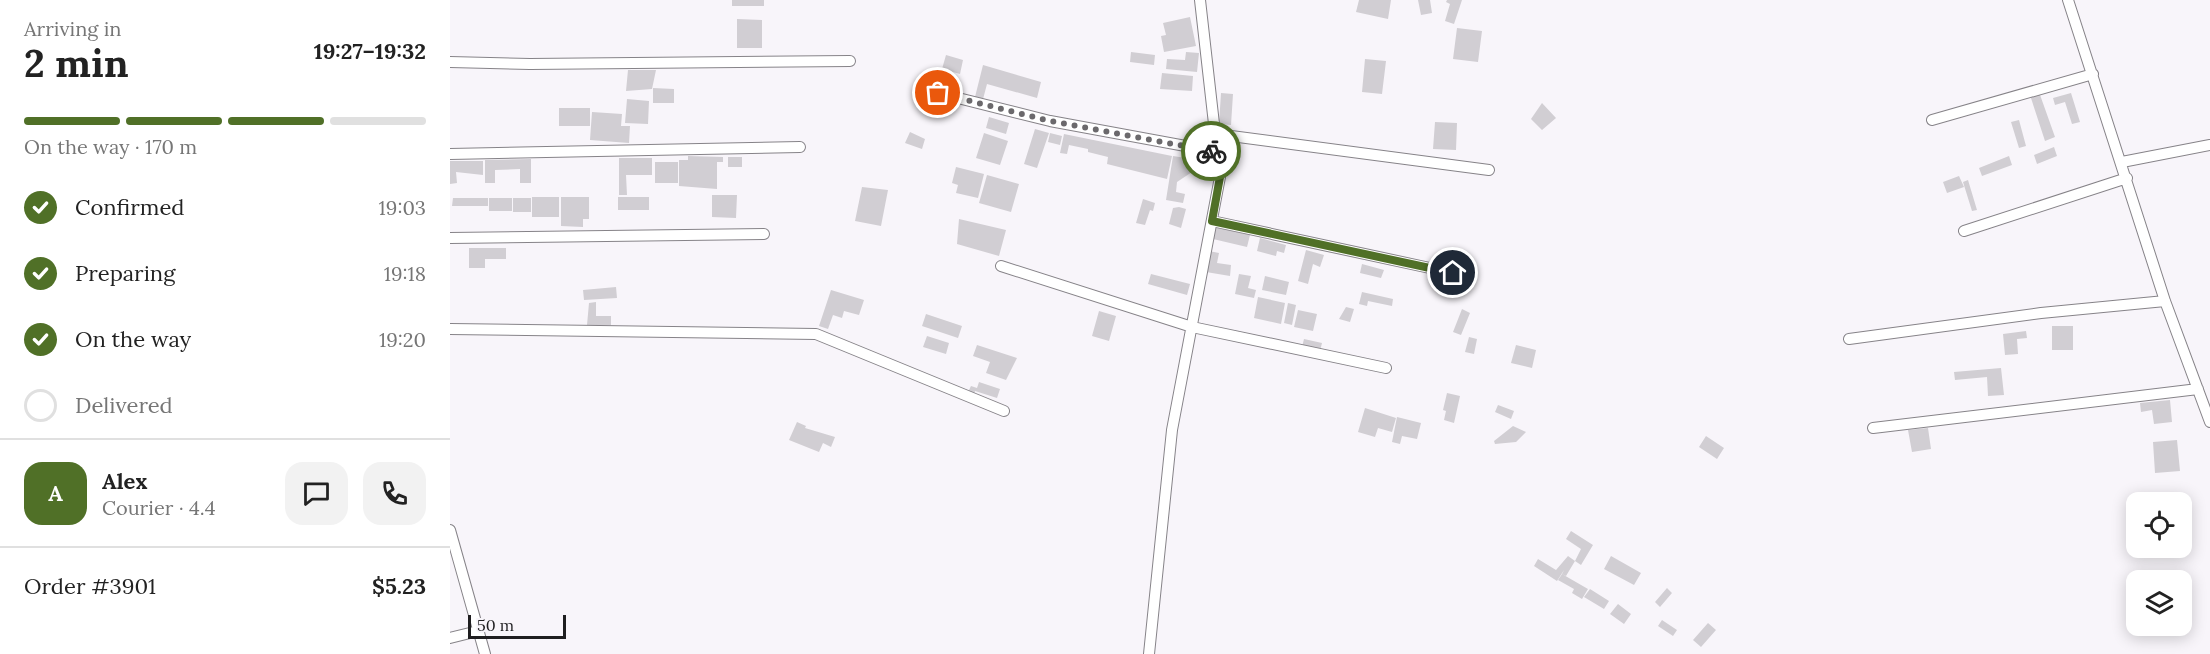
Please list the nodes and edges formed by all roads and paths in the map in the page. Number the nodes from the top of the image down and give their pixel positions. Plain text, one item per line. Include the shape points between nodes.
1 (1200, 0) edge
2 (2068, 0) edge
3 (850, 61) dead end
4 (450, 62) edge
5 (2092, 74) junction
6 (938, 93) dead end
7 (1932, 120) dead end
8 (1216, 134) junction
9 (2210, 146) edge
10 (800, 147) dead end
11 (1218, 152) junction
12 (450, 154) edge
13 (2122, 162) junction
14 (1489, 170) dead end
15 (2127, 178) junction
16 (1212, 221) junction
17 (1964, 231) dead end
18 (764, 234) dead end
19 (450, 238) edge
20 (1001, 267) dead end
21 (1453, 273) dead end
22 (2165, 302) junction
23 (1192, 327) junction
24 (450, 329) edge
25 (1849, 339) dead end
26 (1386, 368) dead end
27 (2198, 389) junction
28 (1004, 411) dead end
29 (2210, 422) edge
30 (1873, 428) dead end
31 (450, 530) edge
32 (478, 631) junction
33 (450, 638) edge
34 (485, 654) edge
35 (1149, 654) edge

1 - 8 street
2 - 5 street
3 - 4 street
5 - 7 street
5 - 13 street
6 - 11 street via 1050,121
8 - 11 street
8 - 14 street
9 - 13 street
10 - 12 street
11 - 16 street via 1220,177
13 - 15 street
15 - 17 street
15 - 22 street
16 - 21 street
16 - 23 street
18 - 19 street
20 - 23 street
22 - 25 street
22 - 27 street
23 - 26 street
23 - 35 street via 1172,430
24 - 28 street via 816,333
27 - 29 street
27 - 30 street
31 - 32 street
32 - 33 street
32 - 34 street

